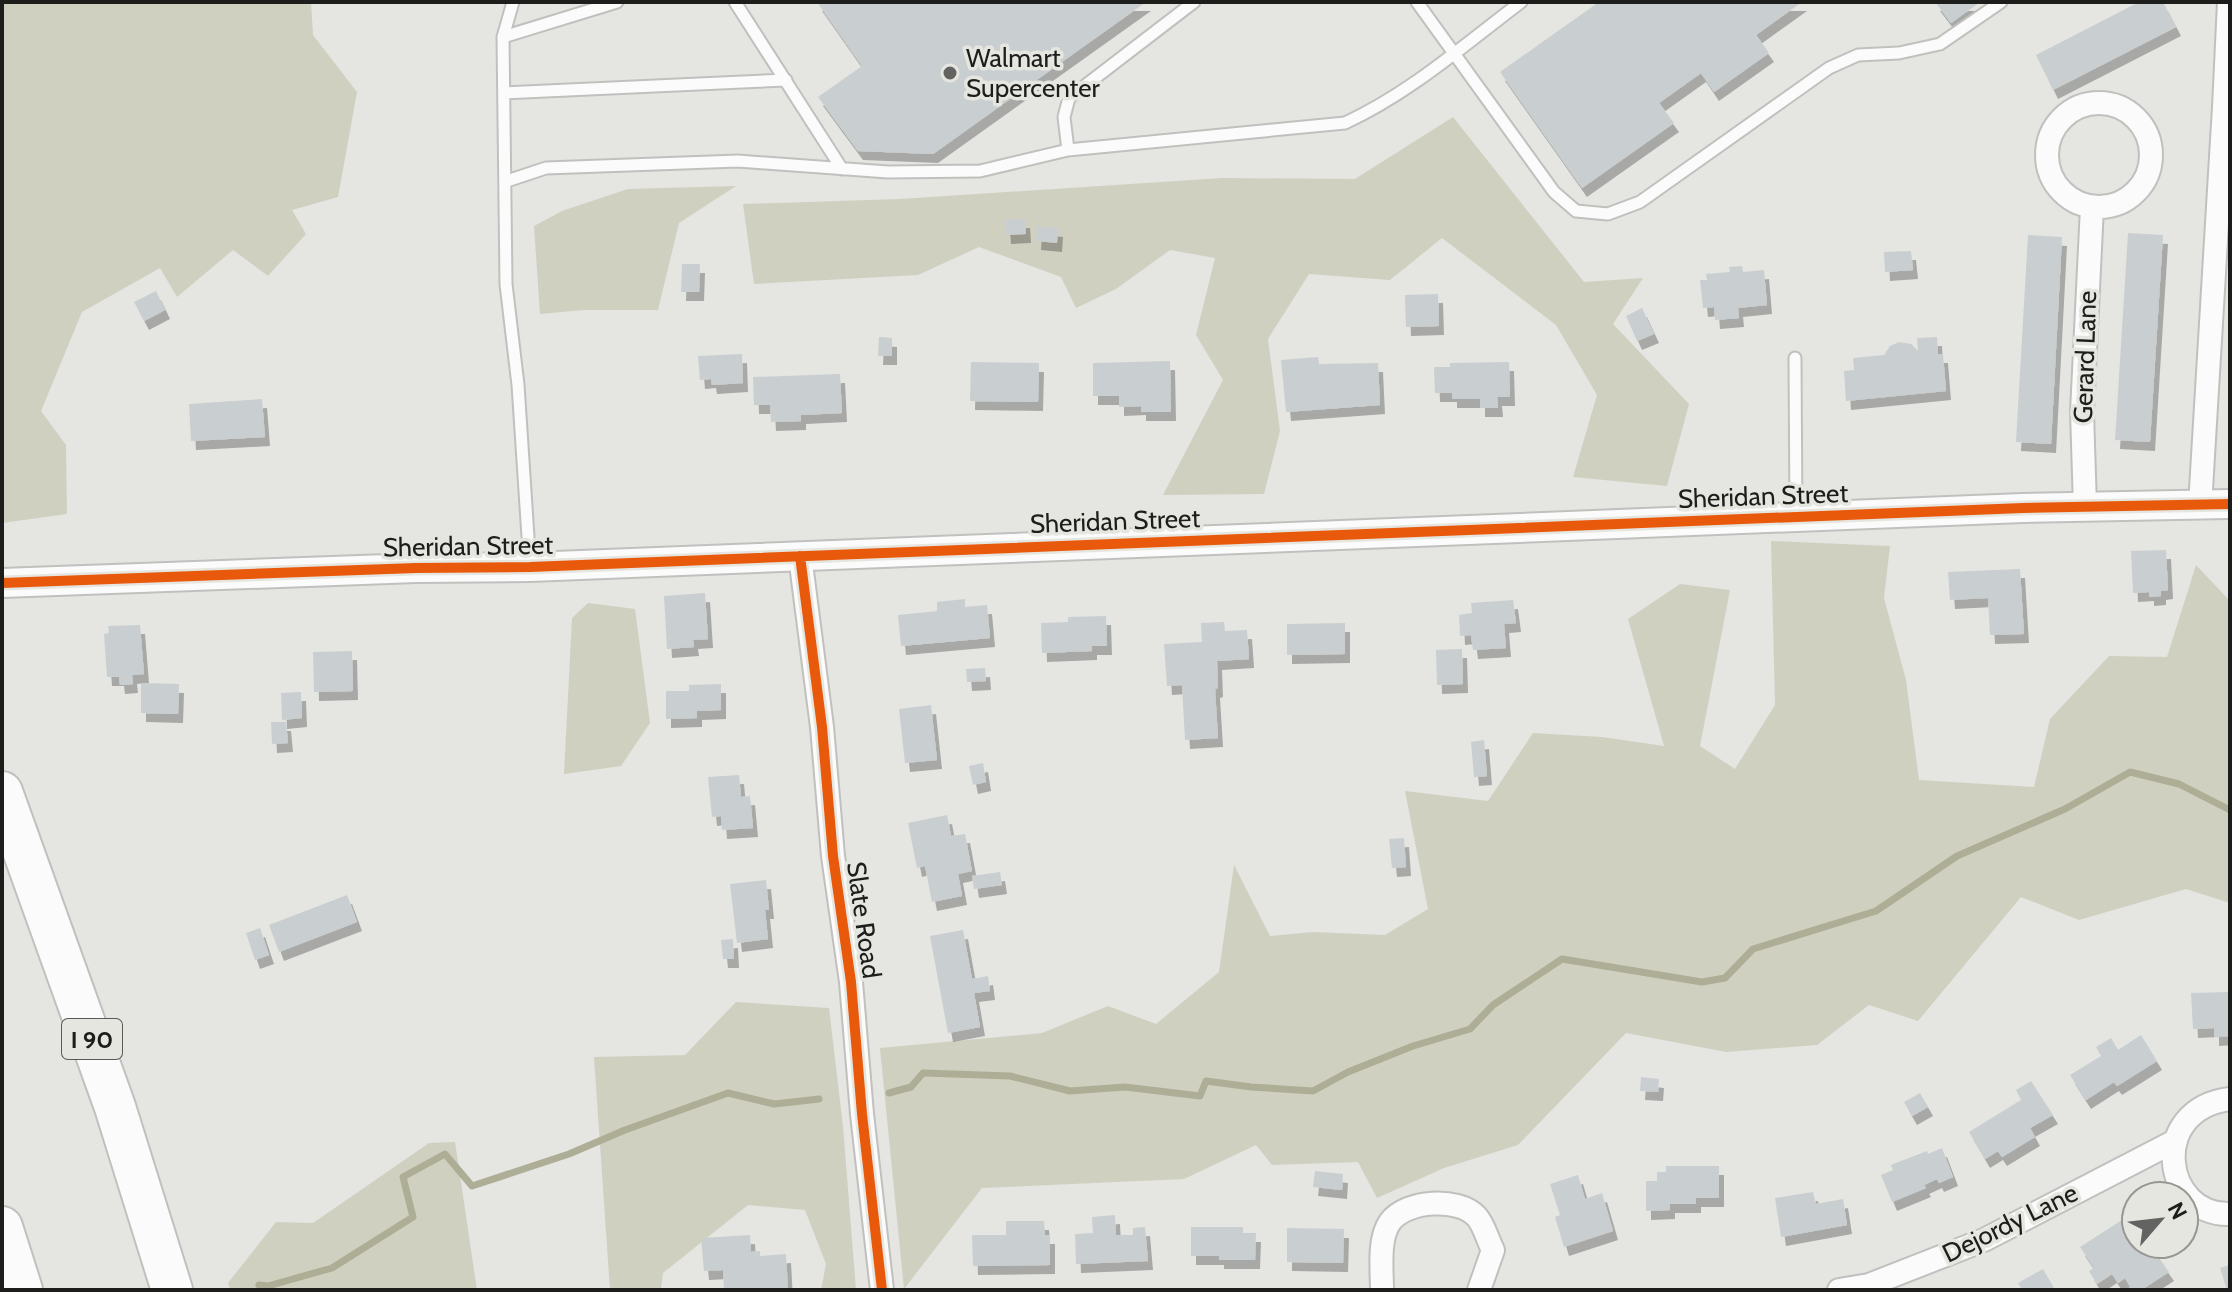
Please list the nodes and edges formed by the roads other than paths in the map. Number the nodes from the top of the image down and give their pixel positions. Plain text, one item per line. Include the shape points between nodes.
1 (513, 2) edge
2 (617, 2) edge
3 (735, 2) edge
4 (1194, 2) edge
5 (1417, 2) edge
6 (1521, 2) edge
7 (2001, 2) edge
8 (2229, 2) edge
9 (503, 37) junction
10 (1455, 52) junction
11 (786, 80) junction
12 (504, 93) junction
13 (2227, 107) edge
14 (1068, 150) junction
15 (842, 169) junction
16 (507, 181) junction
17 (2092, 207) junction
18 (1795, 358) dead end
19 (2230, 504) edge
20 (2200, 506) junction
21 (2085, 507) junction
22 (1796, 518) junction
23 (800, 556) junction
24 (530, 567) junction
25 (2, 583) edge
26 (2, 792) edge
27 (2230, 1099) edge
28 (2175, 1141) junction
29 (2230, 1214) edge
30 (2, 1227) edge
31 (22, 1290) edge
32 (172, 1290) edge
33 (882, 1290) edge
34 (1382, 1290) edge
35 (1479, 1290) edge
36 (1839, 1290) edge

1 - 9 lane
2 - 9 lane
3 - 11 lane
4 - 14 lane via 1069,98 1064,117
5 - 10 lane
6 - 10 lane
7 - 10 lane via 1940,44 1858,55 1829,68 1640,202 1608,214 1576,211 1554,192
8 - 13 street
9 - 12 lane
10 - 14 lane via 1378,108 1345,123
11 - 12 lane
11 - 15 lane
12 - 16 lane
13 - 20 street
14 - 15 lane via 980,171
15 - 16 lane via 738,161 596,165 546,168
16 - 24 lane via 506,284
17 - 17 street via 2124,202 2147,177 2151,161 2145,129 2134,116 2104,102 2069,111 2048,140 2050,176 2074,202
17 - 21 street, Gerard Lane via 2082,412
18 - 22 lane
19 - 20 street, Sheridan Street
20 - 21 street, Sheridan Street
21 - 22 street, Sheridan Street
22 - 23 street, Sheridan Street
23 - 24 street, Sheridan Street
23 - 33 street, Slate Road
24 - 25 street, Sheridan Street
26 - 32 highway, I 90 via 115,1107
27 - 28 street, Dejordy Lane via 2195,1111
28 - 29 street via 2175,1170 2189,1196 2204,1208
28 - 36 street, Dejordy Lane via 1984,1240 1869,1285
30 - 31 highway
34 - 35 street via 1383,1245 1390,1222 1414,1205 1450,1204 1476,1216 1493,1250

